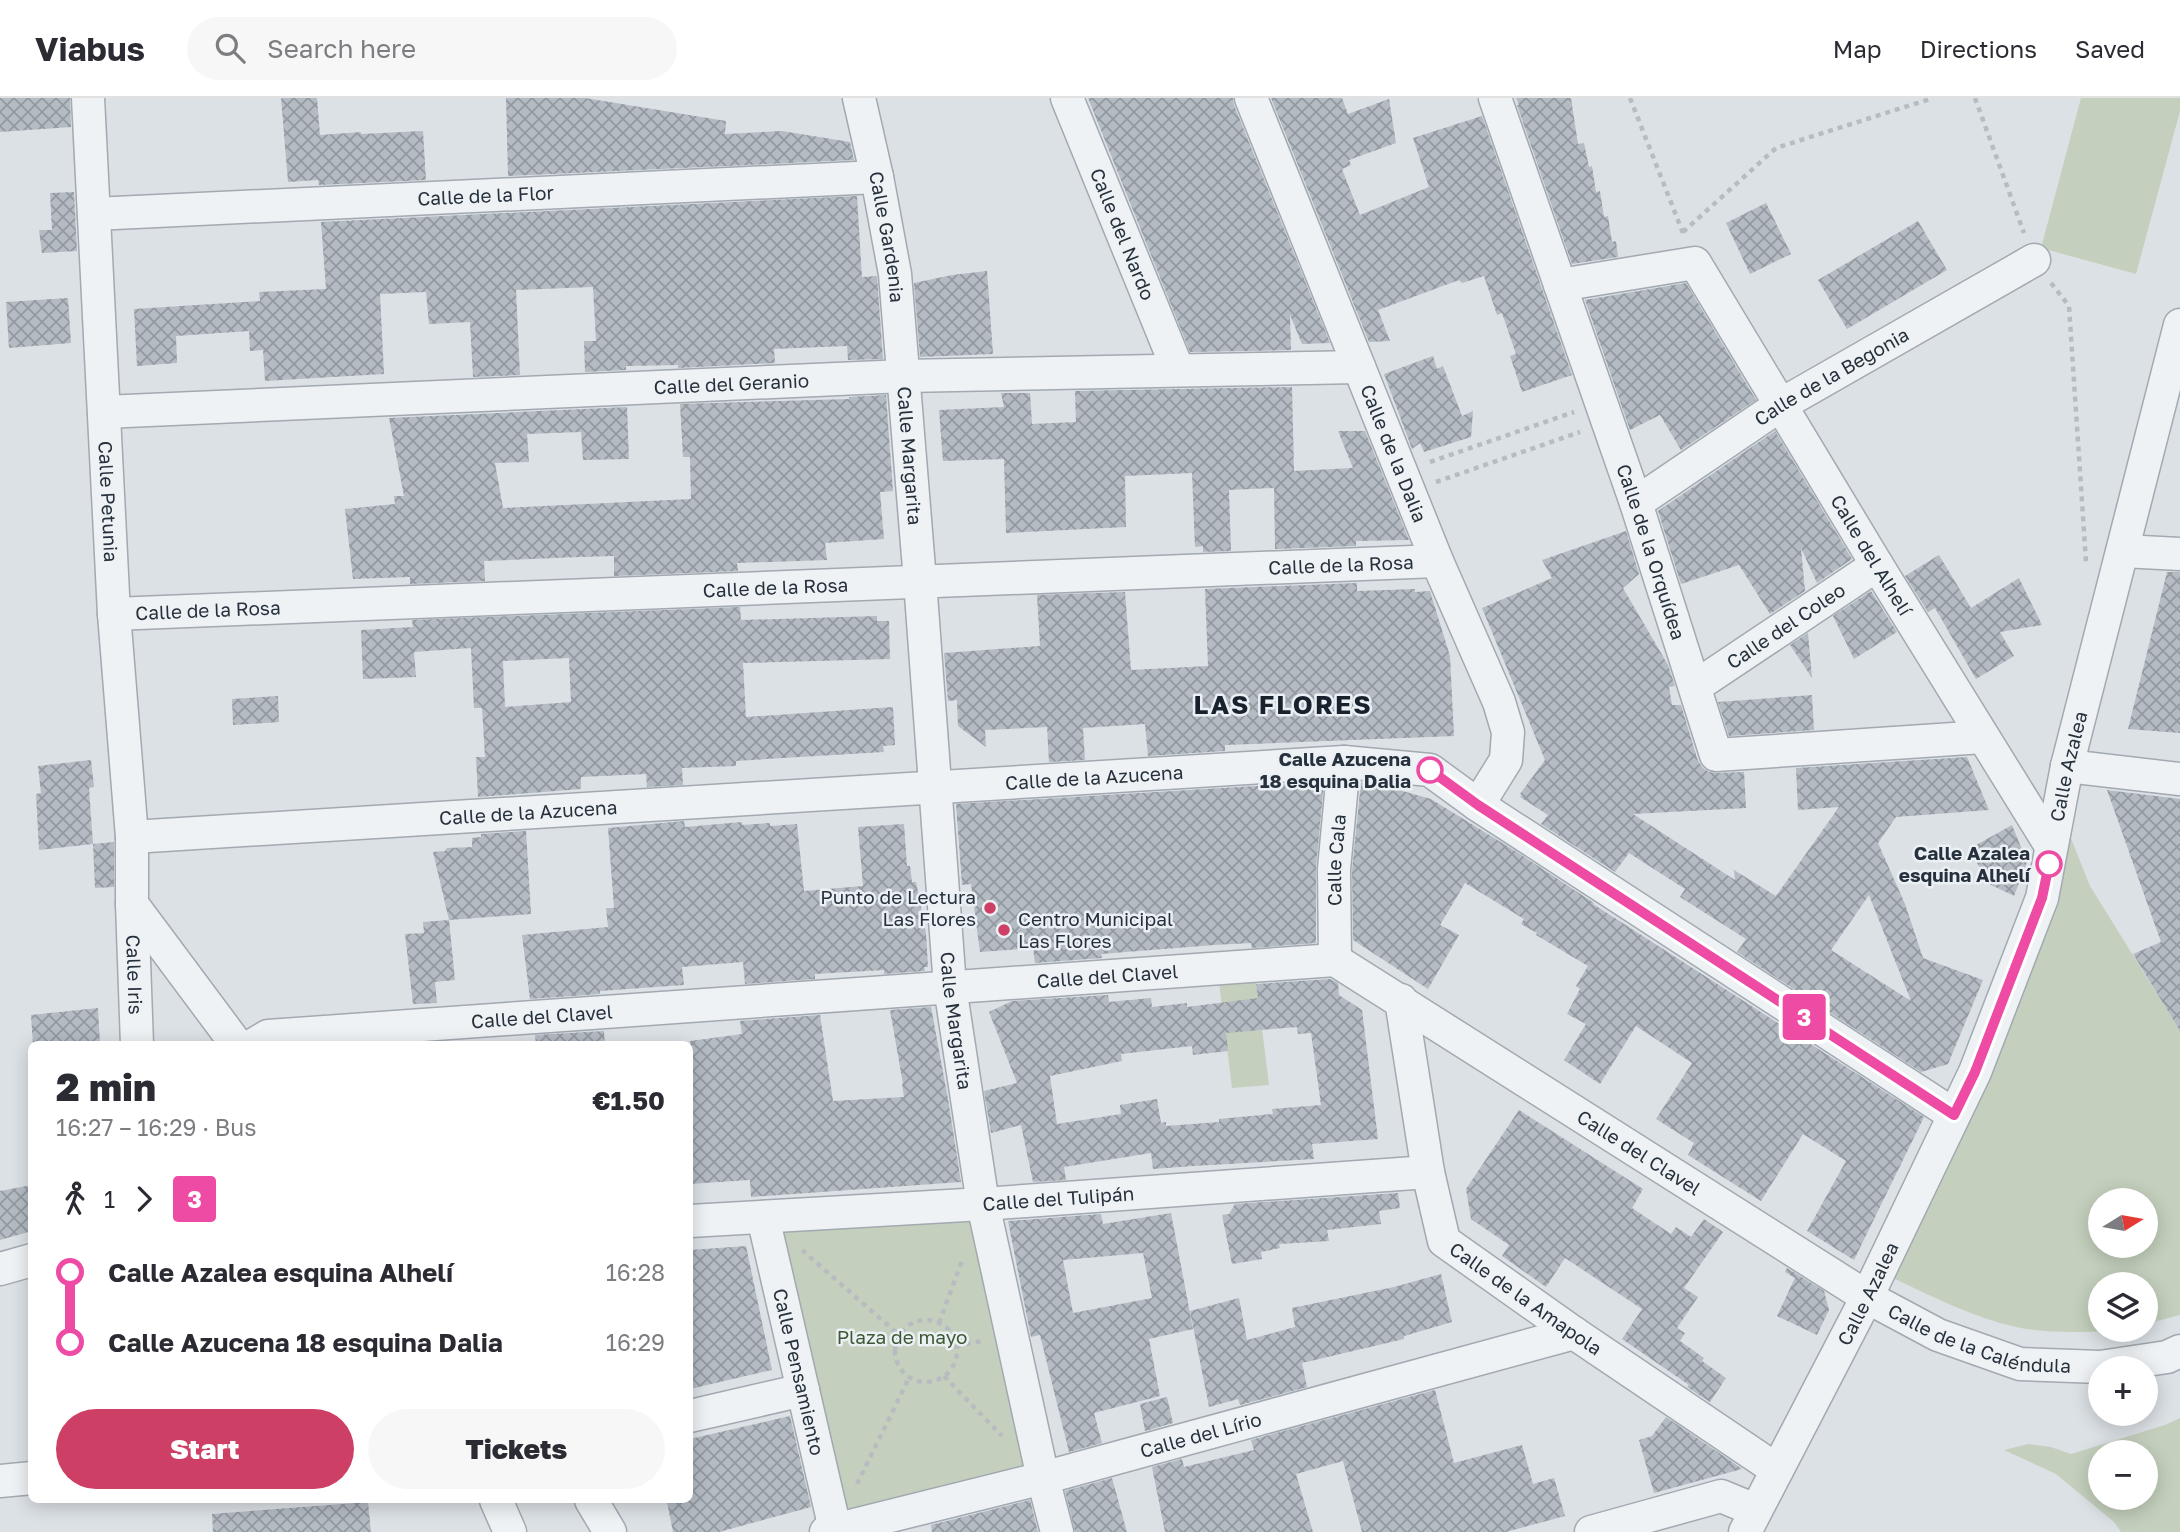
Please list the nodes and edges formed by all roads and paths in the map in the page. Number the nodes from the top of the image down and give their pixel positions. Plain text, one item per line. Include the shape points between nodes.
1 (88, 98) edge
2 (859, 98) edge
3 (1067, 98) edge
4 (1251, 98) edge
5 (1495, 98) edge
6 (1630, 98) edge
7 (1933, 98) edge
8 (1975, 98) edge
9 (877, 177) junction
10 (94, 214) junction
11 (1683, 232) junction
12 (2034, 260) junction
13 (1695, 263) junction
14 (1560, 285) junction
15 (2180, 325) edge
16 (1359, 368) junction
17 (1178, 370) junction
18 (904, 376) junction
19 (1782, 404) junction
20 (104, 412) junction
21 (1604, 412) junction
22 (1405, 482) junction
23 (1636, 503) junction
24 (2123, 551) junction
25 (2180, 554) edge
26 (1437, 561) junction
27 (1877, 565) junction
28 (920, 581) junction
29 (2112, 593) junction
30 (114, 614) junction
31 (1696, 686) junction
32 (1983, 737) junction
33 (1344, 762) junction
34 (2067, 766) junction
35 (2180, 779) edge
36 (935, 788) junction
37 (1478, 805) junction
38 (132, 837) junction
39 (2051, 846) junction
40 (132, 904) junction
41 (1335, 960) junction
42 (950, 987) junction
43 (1401, 1000) junction
44 (137, 1041) edge
45 (234, 1041) edge
46 (260, 1041) edge
47 (1954, 1115) junction
48 (1429, 1172) junction
49 (983, 1204) junction
50 (763, 1217) junction
51 (693, 1221) edge
52 (966, 1252) dead end
53 (28, 1261) edge
54 (0, 1269) edge
55 (1867, 1297) junction
56 (939, 1323) junction
57 (1574, 1333) junction
58 (899, 1335) junction
59 (2180, 1351) edge
60 (944, 1376) junction
61 (909, 1377) junction
62 (803, 1390) junction
63 (693, 1415) edge
64 (1007, 1441) dead end
65 (1777, 1470) junction
66 (28, 1478) edge
67 (1043, 1478) junction
68 (0, 1481) edge
69 (497, 1503) edge
70 (593, 1503) edge
71 (1750, 1521) edge
72 (830, 1531) edge
73 (510, 1532) edge
74 (610, 1532) edge
75 (1057, 1532) edge
76 (1591, 1532) edge

1 - 10 street, Calle Petunia
2 - 9 street, Calle Gardenia
3 - 17 street, Calle del Nardo
4 - 16 street, Calle de la Dalia
5 - 14 street, Calle de la Orquídea
6 - 11 path
7 - 11 path via 1776,148
8 - 12 path
9 - 10 street, Calle de la Flor
9 - 18 street, Calle Gardenia via 895,274
10 - 20 street, Calle Petunia
11 - 13 path
12 - 19 street, Calle de la Begonia
12 - 29 path via 2069,306 2087,582
13 - 14 street
13 - 19 street, Calle del Alhelí
14 - 21 street, Calle de la Orquídea
15 - 24 street, Calle Azalea
16 - 17 street, Calle del Geranio
16 - 22 street, Calle de la Dalia
17 - 18 street, Calle del Geranio
18 - 20 street, Calle del Geranio
18 - 28 street, Calle Margarita
19 - 23 street, Calle de la Begonia
19 - 27 street, Calle del Alhelí
20 - 30 street, Calle Petunia
21 - 22 path
21 - 22 path
21 - 23 street, Calle de la Orquídea
22 - 26 street, Calle de la Dalia
23 - 31 street, Calle de la Orquídea
24 - 25 street
24 - 29 street, Calle Azalea
26 - 28 street, Calle de la Rosa
26 - 37 street, Calle de la Dalia via 1499,702 1507,732 1506,760
27 - 31 street, Calle del Coleo
27 - 32 street, Calle del Alhelí
28 - 30 street, Calle de la Rosa
28 - 36 street, Calle Margarita
29 - 34 street, Calle Azalea
30 - 38 street, Calle Petunia
31 - 32 street, Calle de la Orquídea via 1716,755
32 - 39 street, Calle del Alhelí
33 - 36 street, Calle de la Azucena
33 - 37 street, Calle de la Azucena via 1430,770
33 - 41 street, Calle Cala via 1334,869
34 - 35 street
34 - 39 street, Calle Azalea
36 - 38 street, Calle de la Azucena
36 - 42 street, Calle Margarita
37 - 47 street, Calle de la Azucena
38 - 40 street, Calle Petunia
39 - 47 street, Calle Azalea via 2042,898
40 - 44 street, Calle Iris
40 - 45 street
41 - 42 street, Calle del Clavel
41 - 43 street, Calle del Clavel
42 - 46 street, Calle del Clavel via 268,1036
42 - 49 street, Calle Margarita
43 - 48 street, Calle de la Amapola
43 - 55 street, Calle del Clavel
47 - 55 street, Calle Azalea
48 - 49 street, Calle del Tulipán
48 - 57 street, Calle de la Amapola via 1444,1241
49 - 50 street, Calle del Tulipán
49 - 67 street, Calle Margarita
50 - 51 street, Calle del Tulipán
50 - 58 path
50 - 62 street, Calle Pensamiento
52 - 56 path
53 - 54 street
55 - 59 street, Calle de la Caléndula via 1938,1335 2020,1364 2099,1367
55 - 65 street, Calle Azalea
56 - 58 path via 917,1321
56 - 60 path via 955,1341 957,1354
57 - 65 street, Calle de la Amapola
57 - 67 street, Calle del Lírio
58 - 61 path via 895,1357
60 - 61 path via 920,1382
60 - 64 path
61 - 72 path
62 - 63 street
62 - 72 street, Calle Pensamiento
65 - 71 street, Calle Azalea
66 - 68 street
67 - 72 street, Calle del Lírio
67 - 75 street, Calle Margarita
69 - 73 street
70 - 74 street
71 - 76 street via 1721,1496

